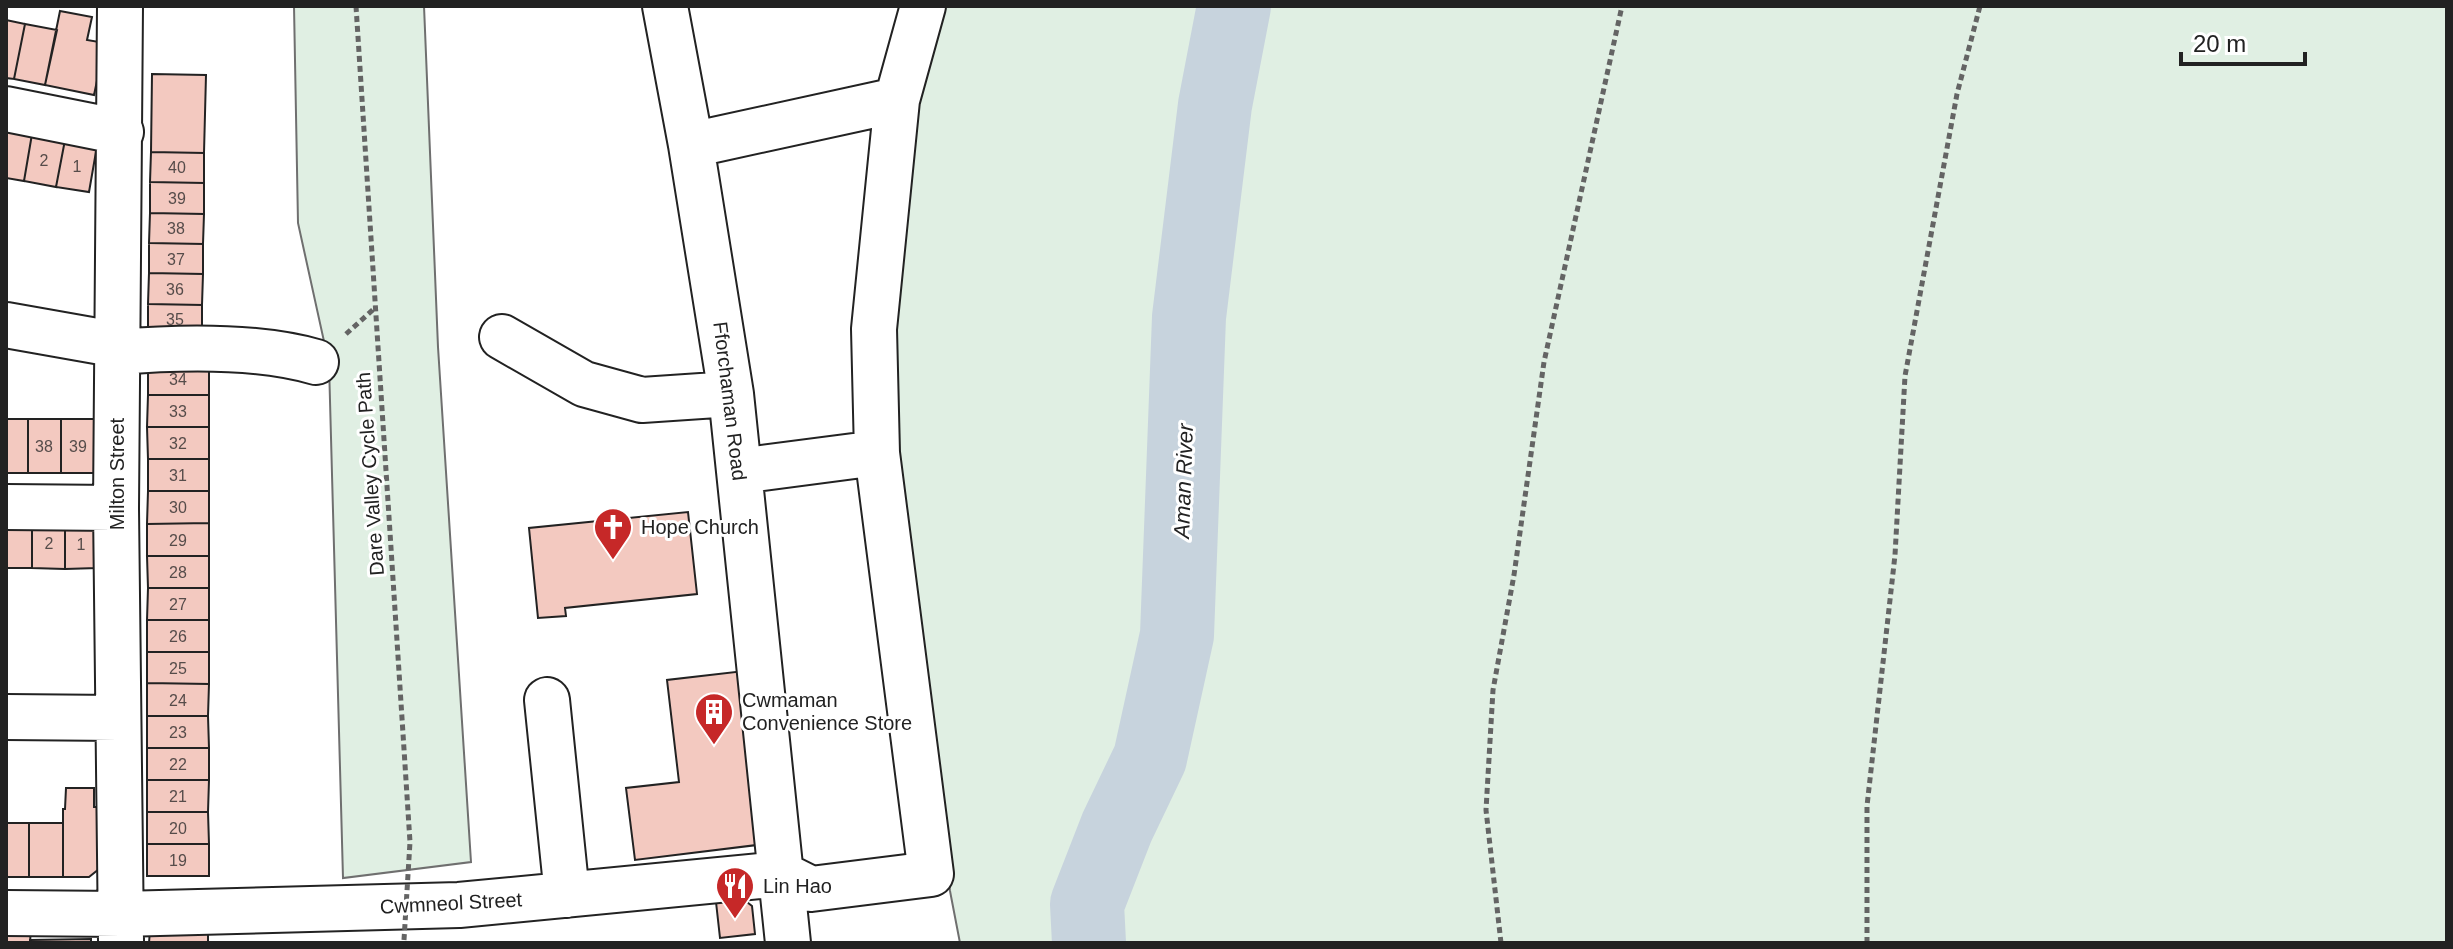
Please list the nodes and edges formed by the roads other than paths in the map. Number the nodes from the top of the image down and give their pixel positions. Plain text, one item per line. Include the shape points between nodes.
1 (120, 6) edge
2 (665, 6) edge
3 (923, 6) edge
4 (897, 100) junction
5 (6, 109) edge
6 (121, 132) junction
7 (691, 145) junction
8 (6, 325) edge
9 (502, 337) dead end
10 (118, 348) junction
11 (316, 362) dead end
12 (731, 394) junction
13 (877, 453) junction
14 (739, 471) junction
15 (6, 507) edge
16 (116, 508) junction
17 (547, 700) dead end
18 (6, 717) edge
19 (118, 718) junction
20 (781, 874) junction
21 (567, 895) junction
22 (6, 913) edge
23 (121, 928) edge
24 (788, 943) edge

1 - 6 street, Milton Street
2 - 7 street, Fforchaman Road
3 - 4 street
4 - 7 street
4 - 13 street via 874,329
5 - 6 street
6 - 10 street, Milton Street
7 - 12 street, Fforchaman Road
8 - 10 street
9 - 12 street via 584,384 642,400
10 - 11 street via 243,350
10 - 16 street, Milton Street
12 - 14 street, Fforchaman Road
13 - 14 street
13 - 20 street via 931,874 811,889
14 - 20 street, Fforchaman Road
15 - 16 street
16 - 19 street, Milton Street
17 - 21 street
18 - 19 street
19 - 23 street, Milton Street
20 - 21 street, Cwmneol Street
20 - 24 street, Fforchaman Road
21 - 23 street, Cwmneol Street
22 - 23 street, Cwmneol Street

